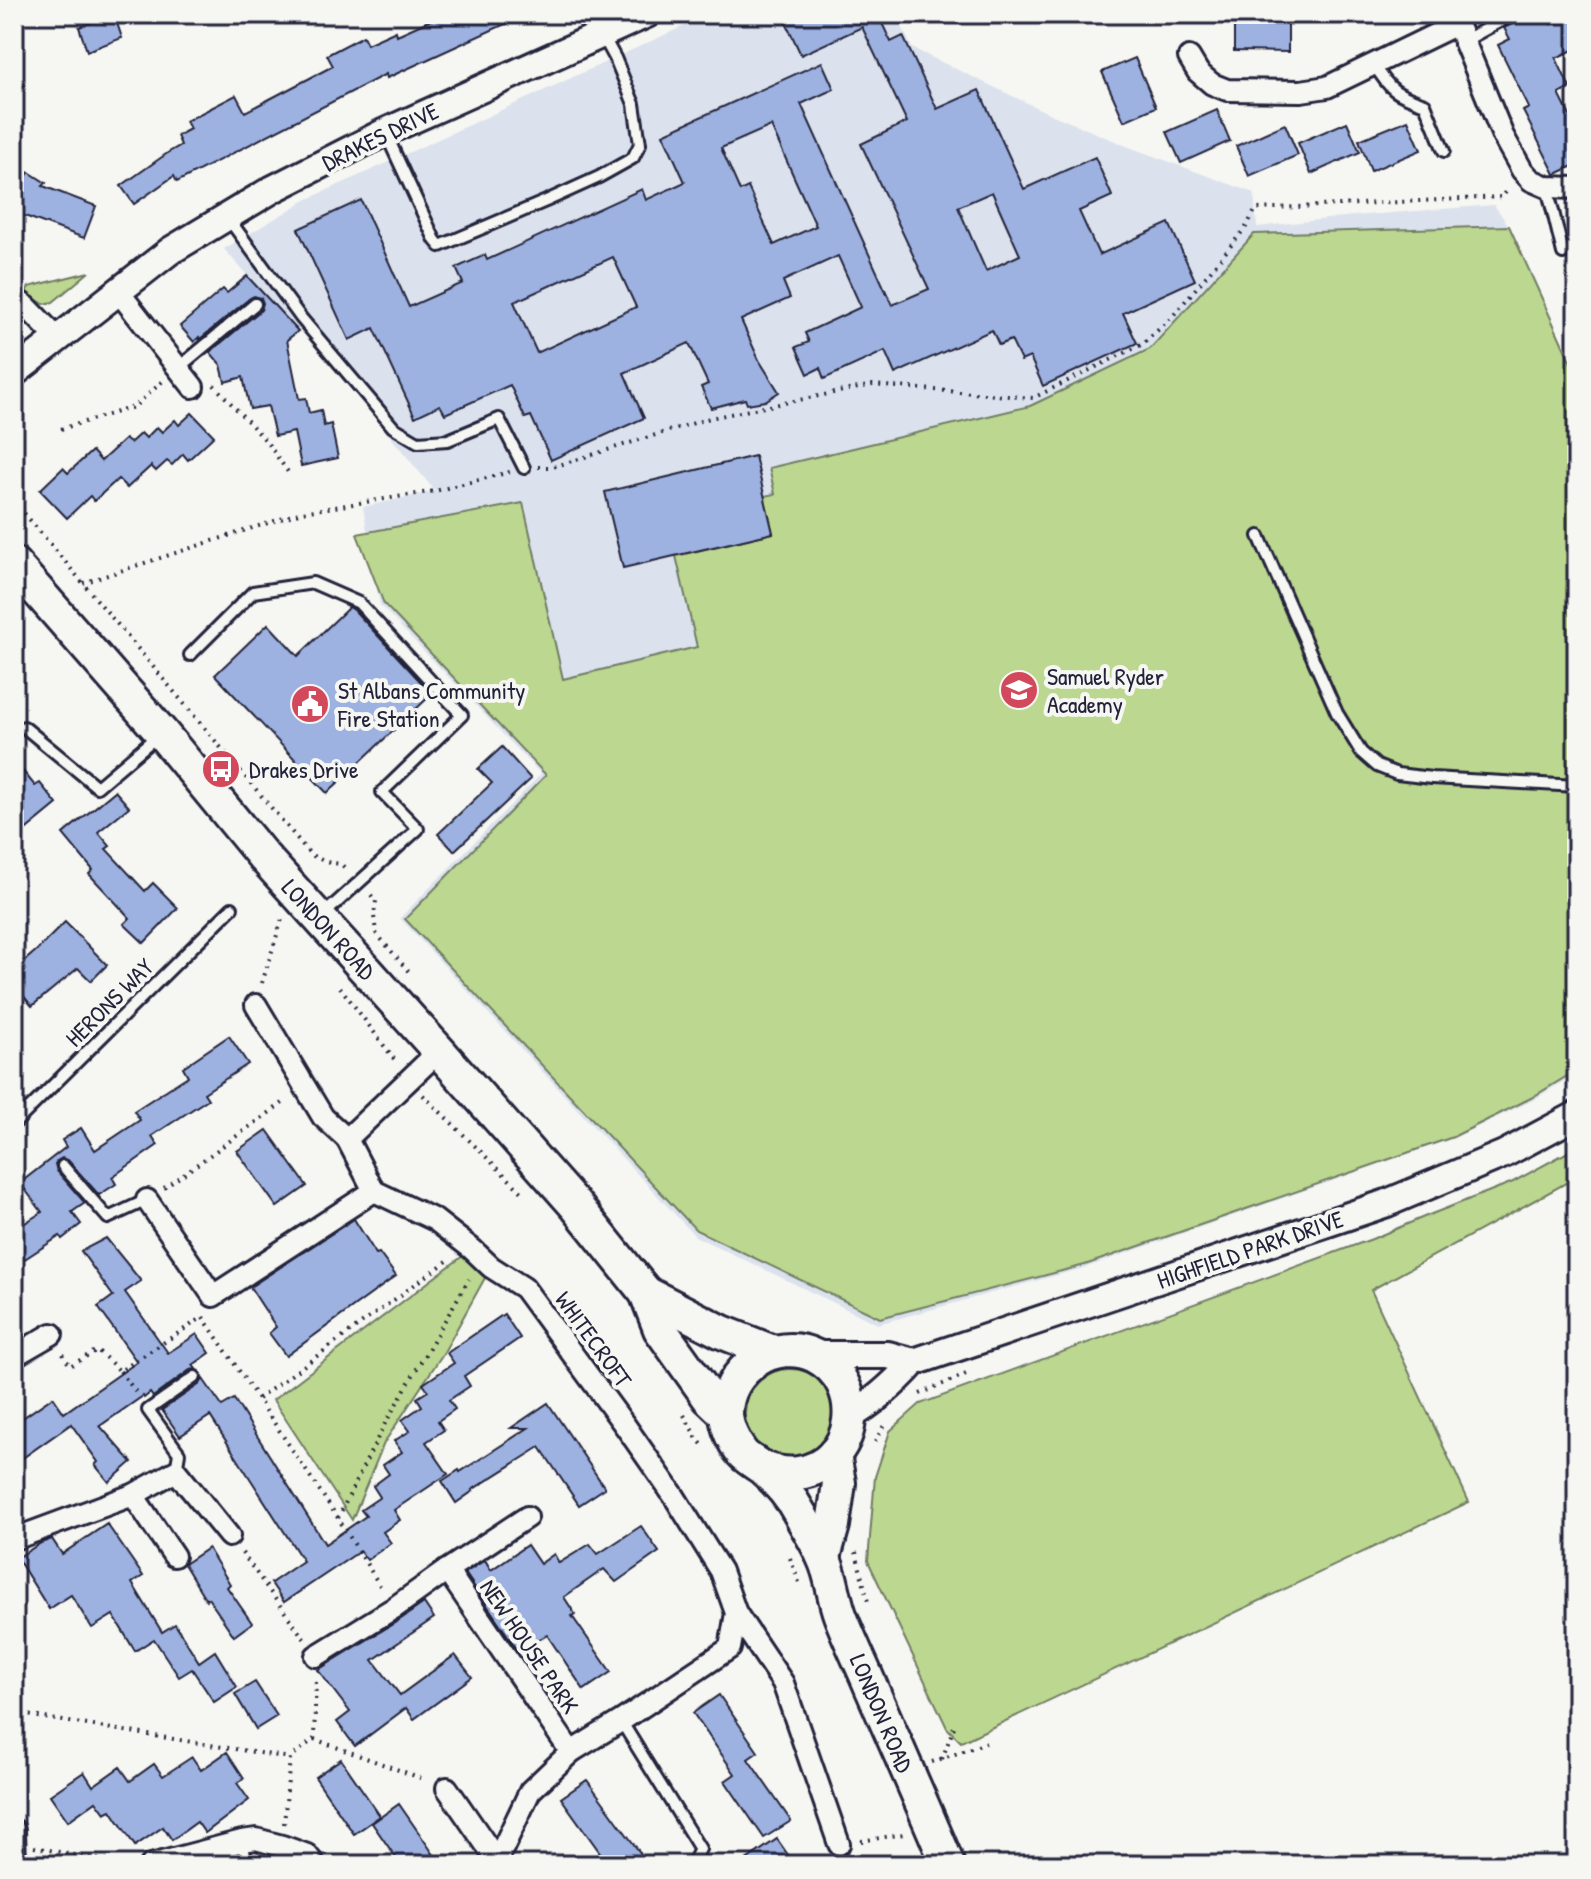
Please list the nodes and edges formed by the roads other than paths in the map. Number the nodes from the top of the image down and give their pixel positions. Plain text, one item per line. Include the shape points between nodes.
1 (647, 14) edge
2 (1513, 14) edge
3 (1458, 26) edge
4 (602, 34) junction
5 (1189, 57) dead end
6 (1374, 64) junction
7 (385, 132) junction
8 (1444, 151) dead end
9 (1547, 187) junction
10 (1577, 188) edge
11 (227, 217) junction
12 (1563, 253) dead end
13 (118, 291) junction
14 (14, 298) edge
15 (255, 304) dead end
16 (57, 338) junction
17 (177, 369) junction
18 (14, 373) edge
19 (193, 387) road end
20 (524, 468) road end
21 (1259, 536) dead end
22 (14, 564) edge
23 (190, 655) dead end
24 (24, 727) dead end
25 (161, 732) junction
26 (1577, 786) edge
27 (232, 908) dead end
28 (319, 919) junction
29 (256, 1005) road end
30 (439, 1051) junction
31 (1577, 1115) edge
32 (14, 1124) edge
33 (347, 1139) junction
34 (63, 1166) dead end
35 (374, 1191) junction
36 (147, 1200) joint
37 (646, 1293) junction
38 (52, 1334) road end
39 (773, 1352) junction
40 (813, 1355) junction
41 (14, 1356) edge
42 (914, 1362) junction
43 (195, 1377) dead end
44 (726, 1414) junction
45 (850, 1416) junction
46 (834, 1454) junction
47 (762, 1468) junction
48 (176, 1471) junction
49 (133, 1495) junction
50 (527, 1517) dead end
51 (229, 1536) road end
52 (14, 1539) edge
53 (174, 1556) dead end
54 (824, 1557) junction
55 (447, 1570) junction
56 (736, 1613) junction
57 (316, 1656) road end
58 (621, 1721) junction
59 (571, 1752) junction
60 (447, 1788) road end
61 (14, 1830) edge
62 (242, 1841) junction
63 (15, 1843) edge
64 (839, 1844) road end
65 (159, 1864) edge
66 (498, 1864) edge
67 (15, 1865) edge
68 (247, 1865) edge
69 (315, 1865) edge
70 (692, 1865) edge
71 (948, 1865) edge

1 - 4 street, DRAKES DRIVE
2 - 3 lane
3 - 6 street
3 - 9 street via 1503,136 1522,170
4 - 7 street, DRAKES DRIVE
4 - 7 lane via 634,104 640,144 633,158 505,220 440,246
5 - 6 street via 1198,72 1227,90 1327,87
6 - 8 lane via 1400,95 1425,104
7 - 11 street, DRAKES DRIVE
9 - 10 street
9 - 12 lane
11 - 13 street, DRAKES DRIVE
11 - 20 lane via 301,318 393,427 418,442 448,440 499,419
13 - 16 street, DRAKES DRIVE
13 - 17 street
14 - 16 street
15 - 17 lane
16 - 18 street, DRAKES DRIVE
17 - 19 street
21 - 26 lane via 1337,713 1361,752 1377,766 1432,778
22 - 25 main road, LONDON ROAD
23 - 28 lane via 253,592 313,583 359,603 462,715 382,792 418,829
24 - 25 lane via 97,787
25 - 28 main road, LONDON ROAD
27 - 32 lane, HERONS WAY
28 - 30 main road, LONDON ROAD
29 - 33 street via 323,1117
30 - 33 street
30 - 37 main road, LONDON ROAD
31 - 42 street, HIGHFIELD PARK DRIVE via 1504,1154 1387,1203
33 - 35 street
34 - 36 lane via 108,1218
35 - 36 street via 213,1296
35 - 56 street, WHITECROFT via 435,1220 524,1288 674,1496 721,1571
37 - 39 main road, LONDON ROAD
37 - 44 main road, LONDON ROAD via 660,1329
38 - 41 street
39 - 40 main road, LONDON ROAD
39 - 44 main road via 745,1368 731,1388
40 - 42 street, HIGHFIELD PARK DRIVE via 888,1355
40 - 45 main road via 840,1377
42 - 45 street, HIGHFIELD PARK DRIVE via 870,1405
43 - 48 lane via 148,1410 179,1453
44 - 47 main road, LONDON ROAD via 743,1454
45 - 46 main road, LONDON ROAD
46 - 47 main road via 800,1473
46 - 54 main road, LONDON ROAD via 839,1483
47 - 54 main road, LONDON ROAD via 787,1495
48 - 49 street
48 - 51 street
49 - 52 street
49 - 53 street
50 - 55 street, NEW HOUSE PARK
54 - 71 main road, LONDON ROAD via 839,1614
55 - 57 street, NEW HOUSE PARK
55 - 59 street, NEW HOUSE PARK
56 - 58 street, NEW HOUSE PARK via 730,1648
56 - 64 street via 783,1683
58 - 59 street, NEW HOUSE PARK
58 - 70 lane via 700,1849
59 - 66 street, NEW HOUSE PARK via 530,1791
60 - 66 street, NEW HOUSE PARK
61 - 63 street
62 - 65 street
62 - 68 lane
62 - 69 street via 282,1846 307,1855
63 - 67 street

